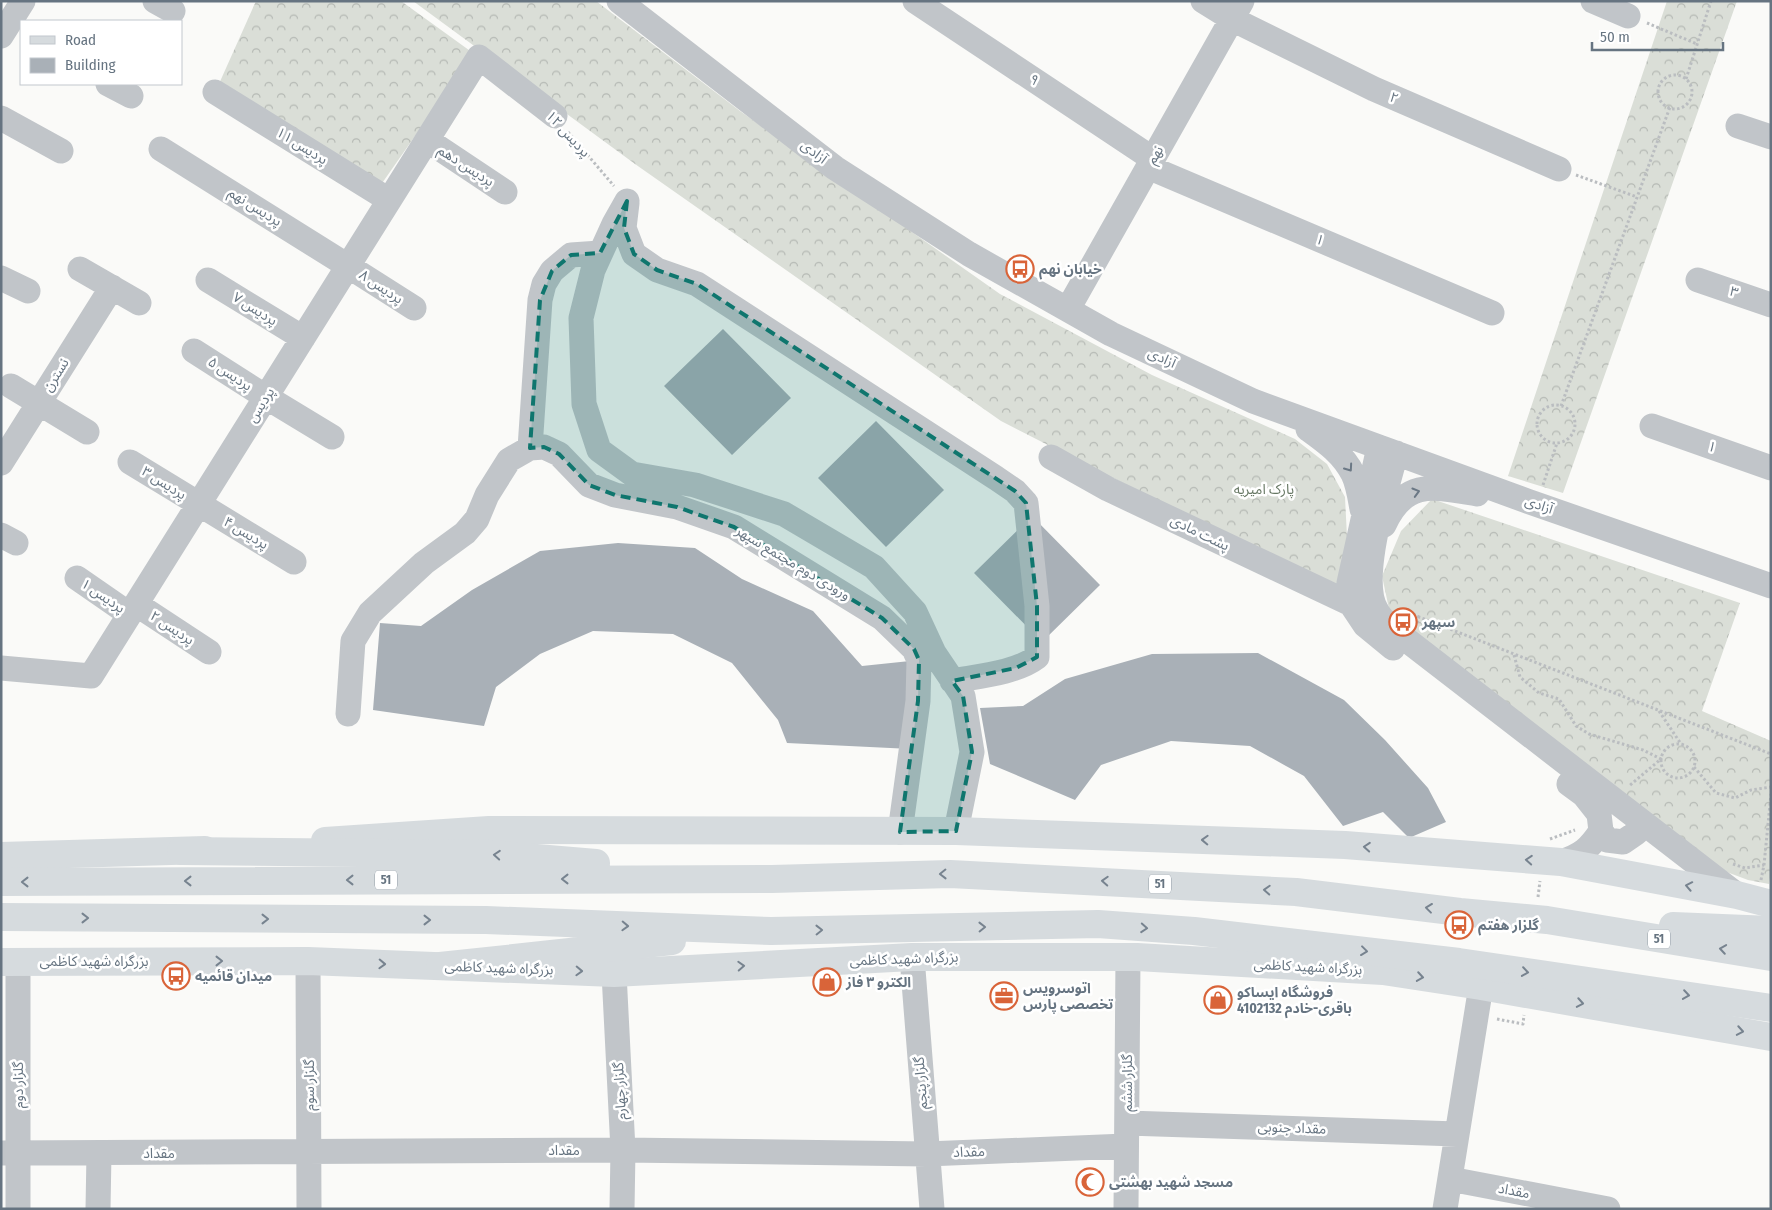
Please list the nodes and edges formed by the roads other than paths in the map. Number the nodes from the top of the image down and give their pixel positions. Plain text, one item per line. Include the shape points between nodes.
1 (23, 1) edge
2 (619, 1) edge
3 (915, 1) edge
4 (1203, 1) edge
5 (1593, 1) edge
6 (1237, 10) edge
7 (1628, 16) road end
8 (10, 32) edge
9 (479, 57) joint
10 (110, 85) edge
11 (215, 92) dead end
12 (130, 96) dead end
13 (555, 116) road end
14 (1, 118) edge
15 (1738, 126) dead end
16 (1771, 137) edge
17 (427, 140) junction
18 (161, 149) dead end
19 (61, 152) dead end
20 (1150, 163) junction
21 (1559, 169) road end
22 (505, 192) dead end
23 (390, 200) junction
24 (600, 253) junction
25 (348, 266) junction
26 (80, 269) dead end
27 (1, 278) edge
28 (208, 280) dead end
29 (1698, 280) dead end
30 (112, 287) junction
31 (28, 291) dead end
32 (139, 303) dead end
33 (1771, 305) edge
34 (414, 308) dead end
35 (1068, 310) junction
36 (1492, 313) dead end
37 (303, 338) junction
38 (194, 351) dead end
39 (11, 386) dead end
40 (266, 397) junction
41 (1253, 401) junction
42 (38, 403) junction
43 (1652, 426) dead end
44 (87, 432) dead end
45 (332, 437) dead end
46 (530, 448) junction
47 (1388, 450) junction
48 (1051, 458) dead end
49 (130, 462) dead end
50 (1, 463) edge
51 (1771, 468) edge
52 (1532, 503) junction
53 (198, 504) junction
54 (1364, 516) junction
55 (1371, 557) junction
56 (294, 562) dead end
57 (77, 578) dead end
58 (1771, 586) edge
59 (1362, 604) junction
60 (132, 609) junction
61 (209, 652) dead end
62 (1, 668) edge
63 (952, 681) junction
64 (348, 714) dead end
65 (1640, 821) junction
66 (1601, 831) junction
67 (900, 832) junction
68 (956, 832) junction
69 (181, 851) junction
70 (1, 856) edge
71 (1561, 862) junction
72 (772, 879) junction
73 (1, 882) edge
74 (1755, 900) edge
75 (1, 917) edge
76 (1547, 920) junction
77 (1771, 930) edge
78 (771, 931) junction
79 (1194, 931) junction
80 (912, 957) junction
81 (1128, 957) junction
82 (1771, 957) edge
83 (308, 961) junction
84 (10, 962) edge
85 (440, 966) junction
86 (1354, 969) junction
87 (614, 973) junction
88 (1481, 986) junction
89 (1771, 1008) edge
90 (1771, 1037) edge
91 (1126, 1134) junction
92 (1457, 1134) junction
93 (623, 1150) junction
94 (309, 1152) junction
95 (10, 1153) edge
96 (99, 1153) junction
97 (927, 1154) junction
98 (1450, 1179) junction
99 (18, 1209) edge
100 (98, 1209) edge
101 (309, 1209) edge
102 (622, 1209) edge
103 (932, 1209) edge
104 (1126, 1209) edge
105 (1445, 1209) edge
106 (1608, 1209) edge

1 - 8 street
2 - 35 street, آزادی via 835,168 969,254
3 - 20 street, ۹
4 - 6 street, ۲
5 - 7 street
6 - 20 street, نهم
6 - 21 street, ۲ via 1374,89
9 - 13 street, پردیس ۱۲
9 - 17 street, پردیس
10 - 12 street
11 - 23 street, پردیس ۱۱
14 - 19 street
15 - 16 street
17 - 22 street, پردیس دهم
17 - 23 street, پردیس
18 - 25 street, پردیس نهم
20 - 35 street, نهم
20 - 36 street, ۱
23 - 25 street, پردیس
24 - 46 street via 571,255 552,270 544,284 540,300
24 - 63 street via 592,270 581,318 584,404 598,450 632,474 695,485 784,514 874,567 915,612 934,653
24 - 63 street via 627,201 624,228 634,254 657,270 697,284 996,478 1026,503 1037,606 1037,657 1016,668
25 - 34 street, پردیس ۸
25 - 37 street, پردیس
26 - 30 street
27 - 31 street
28 - 37 street, پردیس ۷
29 - 33 street, ۳
30 - 32 street
30 - 42 street, نسترن
35 - 41 street, آزادی via 1111,334
37 - 40 street, پردیس
38 - 40 street, پردیس ۵
39 - 42 street
40 - 45 street, پردیس ۵
40 - 53 street, پردیس
41 - 47 street, آزادی
41 -> 54 street via 1305,427 1334,447 1354,475
42 - 44 street
42 - 50 street, نسترن
43 - 51 street, ۱
46 - 64 street via 509,460 465,533 424,563 370,614 353,641
46 - 67 street, ورودی دوم مجتمع سپهر via 544,447 559,454 589,485 615,495 676,507 734,527 882,618 914,650 919,660 918,701
47 - 52 street, آزادی
47 - 54 street
47 - 55 street
48 - 59 street, پشت مادی via 1108,489
49 - 53 street, پردیس ۳
55 -> 52 street via 1390,512 1405,495 1432,487
52 - 58 street, آزادی
53 - 56 street, پردیس ۴
53 - 60 street, پردیس
54 - 59 street via 1349,583
55 - 59 street via 1370,591
57 - 60 street, پردیس ۱
59 - 65 street via 1377,611 1395,631
59 - 66 street via 1365,625 1584,795 1599,814
60 - 61 street, پردیس ۲
60 - 62 street, پردیس via 91,676
63 - 68 street via 963,696 972,752
65 - 66 street via 1636,833 1623,842 1607,840
65 - 74 street
66 - 71 street via 1591,846 1578,856
67 - 68 main road
67 - 69 main road via 489,830
71 -> 68 main road via 1345,846
69 - 70 main road
72 -> 69 main road via 491,854
74 -> 71 main road
72 -> 73 main road, 51
76 -> 72 main road, 51 via 1296,892 1132,883 950,874
75 -> 78 main road, بزرگراه شهید کاظمی via 486,920
76 - 77 main road
82 -> 76 main road, 51
78 -> 79 main road, بزرگراه شهید کاظمی via 1098,924
78 - 85 main road
79 - 86 main road
79 -> 89 main road, بزرگراه شهید کاظمی via 1459,962
80 - 81 main road, بزرگراه شهید کاظمی
87 -> 80 main road, بزرگراه شهید کاظمی
80 - 97 street, گلزار پنجم
81 - 86 main road, بزرگراه شهید کاظمی
81 - 91 street, گلزار ششم
84 -> 83 main road, بزرگراه شهید کاظمی
83 -> 85 main road, بزرگراه شهید کاظمی
83 - 94 street, گلزار سوم
84 - 95 street, گلزار دوم
85 -> 87 main road, بزرگراه شهید کاظمی
86 -> 88 main road, بزرگراه شهید کاظمی
87 - 93 street, گلزار چهارم
88 -> 90 main road, بزرگراه شهید کاظمی
88 - 92 street
91 - 92 street, مقداد جنوبی
91 - 97 street, مقداد
91 - 104 street, گلزار ششم
92 - 98 street
93 - 94 street, مقداد
93 - 97 street, مقداد
93 - 102 street, گلزار چهارم
94 - 96 street, مقداد
94 - 101 street, گلزار سوم
95 - 96 street, مقداد
95 - 99 street, گلزار دوم
96 - 100 street
97 - 103 street, گلزار پنجم
98 - 105 street
98 - 106 street, مقداد

